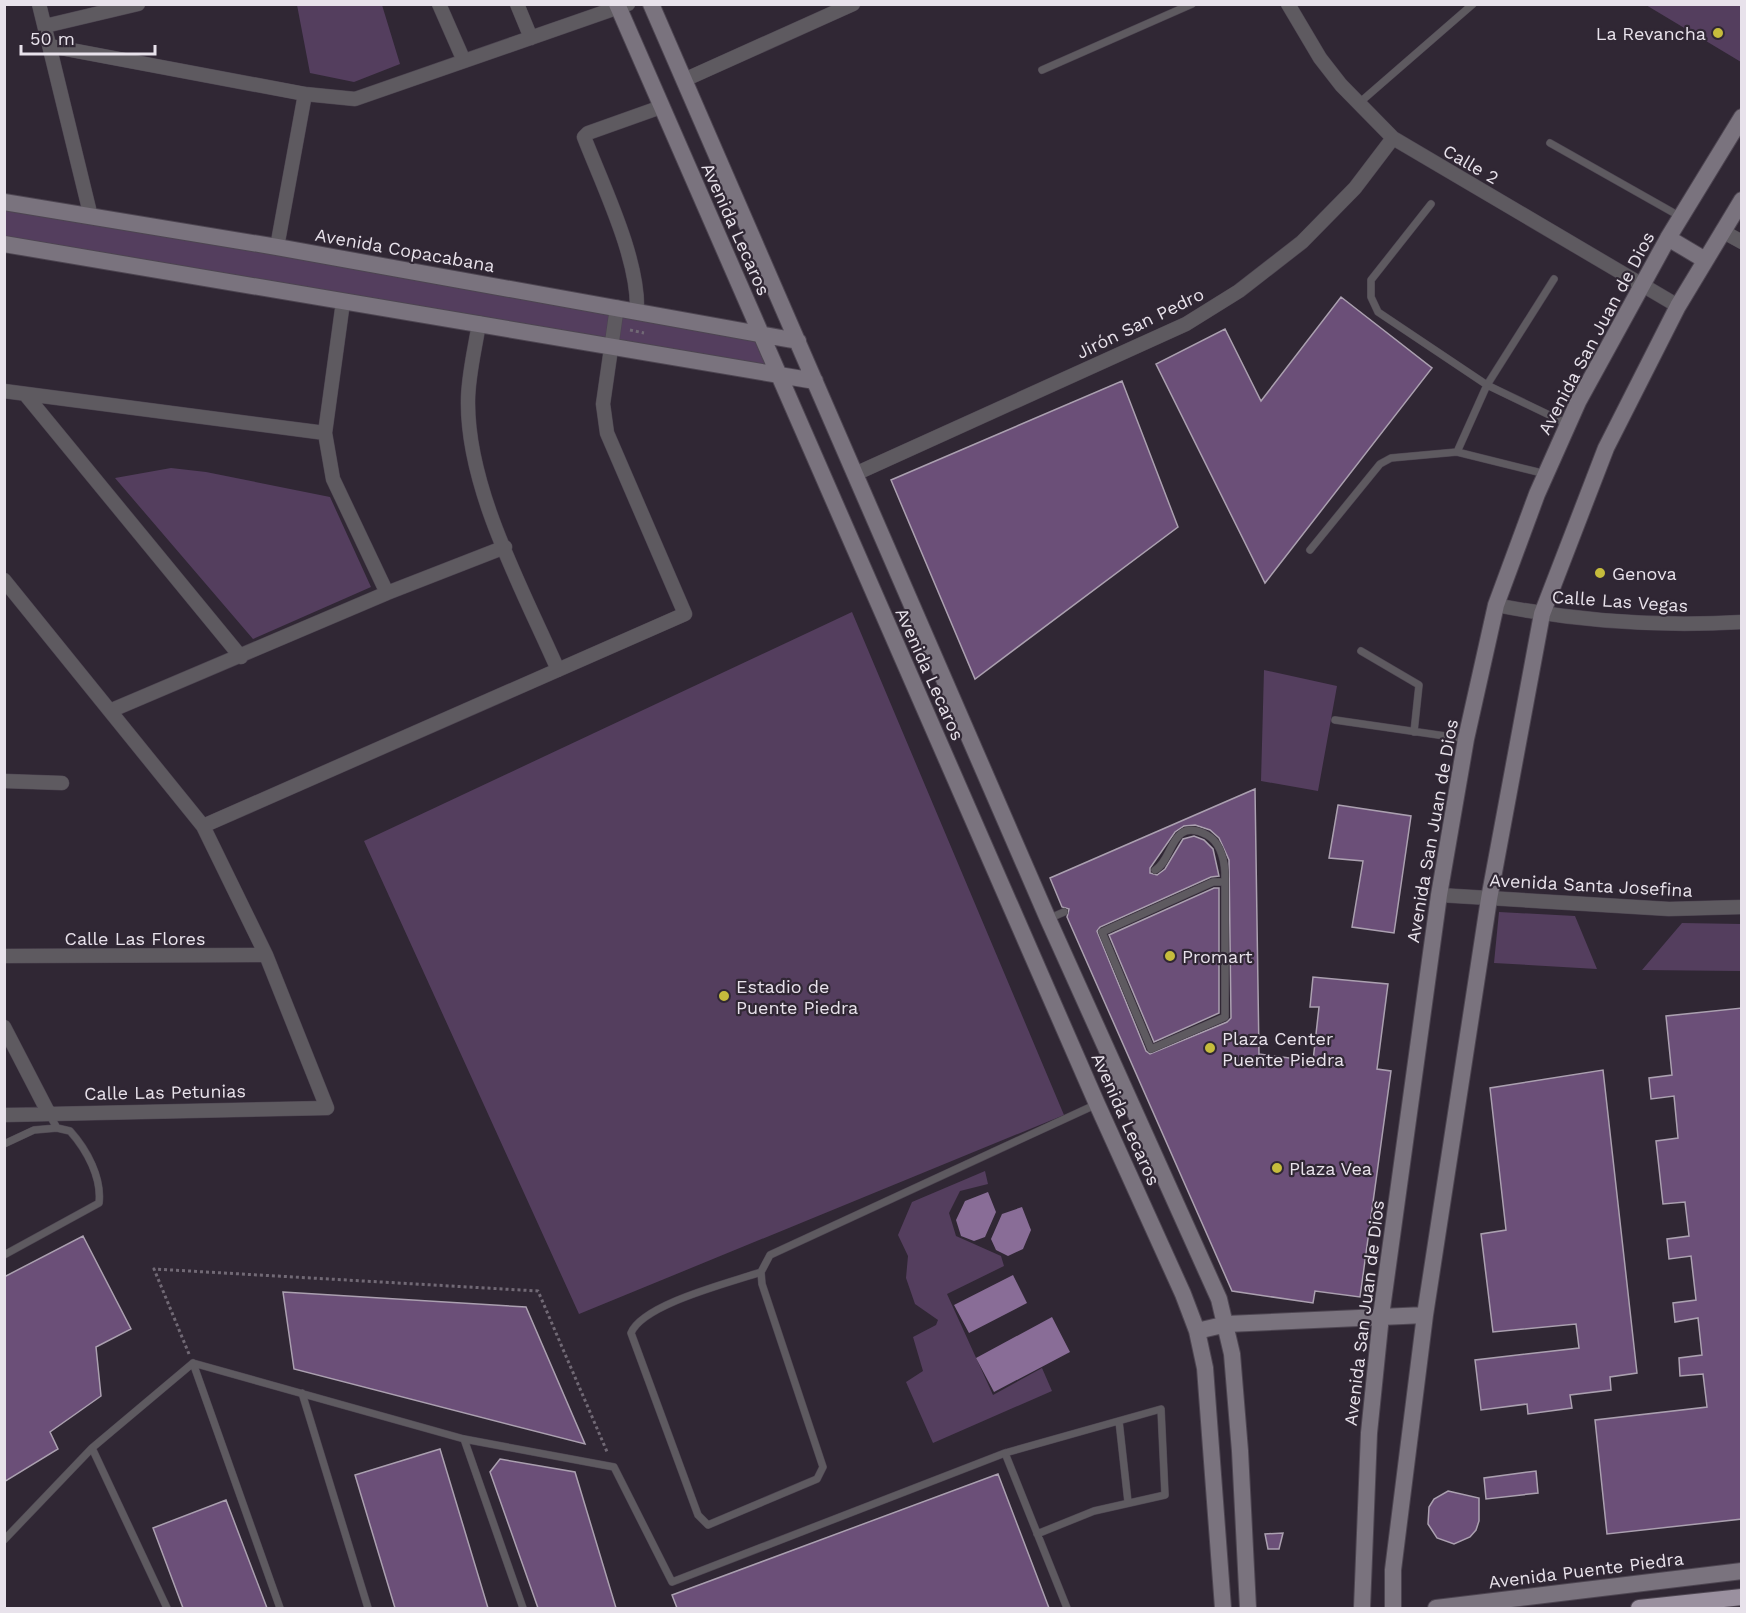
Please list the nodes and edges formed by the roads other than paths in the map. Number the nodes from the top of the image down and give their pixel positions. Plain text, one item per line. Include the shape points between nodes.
1 (39, 4) edge
2 (138, 4) edge
3 (440, 4) edge
4 (518, 4) edge
5 (651, 4) edge
6 (853, 4) edge
7 (1192, 4) edge
8 (1288, 4) edge
9 (1473, 4) edge
10 (621, 6) edge
11 (45, 26) junction
12 (531, 38) junction
13 (50, 46) junction
14 (464, 61) junction
15 (1042, 70) dead end
16 (684, 80) junction
17 (305, 94) junction
18 (1358, 104) junction
19 (661, 107) junction
20 (1742, 117) edge
21 (1393, 138) junction
22 (1550, 142) dead end
23 (1742, 200) edge
24 (4, 202) edge
25 (1431, 204) dead end
26 (91, 217) junction
27 (1681, 217) junction
28 (1722, 231) junction
29 (1668, 238) junction
30 (1742, 242) edge
31 (4, 244) edge
32 (277, 247) junction
33 (1705, 260) junction
34 (1554, 279) dead end
35 (1641, 284) junction
36 (343, 302) junction
37 (1678, 306) junction
38 (617, 307) junction
39 (637, 311) junction
40 (479, 323) junction
41 (761, 335) junction
42 (798, 341) junction
43 (612, 345) junction
44 (780, 377) junction
45 (815, 381) junction
46 (1487, 385) junction
47 (4, 391) edge
48 (25, 394) junction
49 (1568, 424) junction
50 (325, 433) junction
51 (1457, 452) junction
52 (855, 474) junction
53 (1546, 474) junction
54 (505, 547) junction
55 (1310, 550) dead end
56 (4, 580) edge
57 (387, 593) junction
58 (1496, 605) junction
59 (1542, 614) junction
60 (1742, 622) edge
61 (1361, 651) dead end
62 (241, 657) junction
63 (558, 670) junction
64 (112, 711) junction
65 (1335, 720) dead end
66 (1414, 732) junction
67 (1466, 740) junction
68 (4, 781) edge
69 (62, 783) dead end
70 (203, 826) junction
71 (1155, 870) dead end
72 (1225, 882) junction
73 (1439, 895) junction
74 (1489, 899) junction
75 (1742, 908) edge
76 (1064, 912) dead end
77 (1048, 919) junction
78 (266, 955) junction
79 (4, 956) edge
80 (4, 1027) edge
81 (1097, 1104) junction
82 (48, 1112) junction
83 (4, 1114) edge
84 (57, 1128) junction
85 (4, 1144) edge
86 (4, 1254) edge
87 (760, 1272) junction
88 (1381, 1316) junction
89 (1425, 1316) junction
90 (1227, 1324) junction
91 (1197, 1331) junction
92 (193, 1363) junction
93 (302, 1393) junction
94 (1119, 1421) junction
95 (465, 1438) junction
96 (92, 1448) junction
97 (1005, 1453) junction
98 (1128, 1502) junction
99 (1037, 1534) junction
100 (4, 1539) edge
101 (1742, 1571) edge
102 (1742, 1597) edge
103 (167, 1608) edge
104 (280, 1608) edge
105 (368, 1608) edge
106 (523, 1608) edge
107 (1067, 1608) edge
108 (1223, 1608) edge
109 (1248, 1608) edge
110 (1362, 1608) edge
111 (1393, 1608) edge
112 (1436, 1608) edge
113 (1639, 1608) edge

1 - 11 street
2 - 11 street
3 - 14 street
4 - 12 street
5 - 16 main road, Avenida Lecaros
6 - 16 street
7 - 15 lane
8 - 18 street, Calle 2 via 1320,58
9 - 18 lane
10 - 12 street
10 - 19 main road, Avenida Lecaros
11 - 13 street
12 - 14 street
13 - 17 street
13 - 26 street
14 - 17 street via 355,99
16 - 42 main road, Avenida Lecaros
17 - 32 street
18 - 21 street, Calle 2
19 - 39 street via 585,137 638,290
19 - 41 main road, Avenida Lecaros
20 - 27 main road, Avenida San Juan de Dios
21 - 35 street, Calle 2
21 - 52 street, Jirón San Pedro via 1355,188 1302,242 1222,302 1186,324
22 - 27 lane
23 - 28 main road
24 - 26 main road, Avenida Copacabana
25 - 46 lane via 1371,280 1371,297 1378,312
26 - 32 main road, Avenida Copacabana
27 - 29 main road, Avenida San Juan de Dios
28 - 30 street
28 - 33 main road
29 - 33 main road
29 - 35 main road, Avenida San Juan de Dios
31 - 36 main road
32 - 38 main road, Avenida Copacabana
33 - 37 main road
34 - 46 lane
35 - 37 street, Calle 2
35 - 49 main road, Avenida San Juan de Dios
36 - 40 main road
36 - 50 street
37 - 59 main road via 1606,448
38 - 39 main road, Avenida Copacabana
38 - 43 street
39 - 41 main road, Avenida Copacabana
40 - 43 main road
40 - 54 street via 468,400 471,442 481,489
41 - 42 main road, Avenida Copacabana
41 - 44 main road, Avenida Lecaros
42 - 45 main road, Avenida Lecaros
43 - 44 main road
43 - 63 street via 603,404 607,434 685,614
44 - 45 main road
44 - 81 main road, Avenida Lecaros
45 - 52 main road, Avenida Lecaros
46 - 49 lane
46 - 51 lane
47 - 48 street
48 - 50 street
48 - 62 street
49 - 53 main road, Avenida San Juan de Dios
50 - 57 street via 333,479
51 - 53 lane
51 - 55 lane via 1391,458 1380,464
52 - 77 main road, Avenida Lecaros
53 - 58 main road, Avenida San Juan de Dios
54 - 57 street
54 - 63 street
56 - 64 street
57 - 62 street
58 - 59 street, Calle Las Vegas
58 - 67 main road, Avenida San Juan de Dios
59 - 60 street, Calle Las Vegas via 1691,625
59 - 74 main road
61 - 66 lane via 1419,685
62 - 64 street
63 - 70 street
64 - 70 street
65 - 66 lane
66 - 67 lane
67 - 73 main road, Avenida San Juan de Dios
68 - 69 street
70 - 78 street
71 - 72 lane via 1162,865 1174,840 1189,831 1205,834 1221,851
72 - 72 lane via 1225,1017 1151,1049 1102,932 1213,882
73 - 74 street, Avenida Santa Josefina
73 - 88 main road, Avenida San Juan de Dios
74 - 75 street, Avenida Santa Josefina via 1669,909
74 - 89 main road
76 - 77 lane
77 - 90 main road, Avenida Lecaros
78 - 79 street, Calle Las Flores
78 - 82 street, Calle Las Petunias via 327,1108
80 - 82 street
81 - 87 lane via 770,1254
81 - 91 main road, Avenida Lecaros
82 - 83 street, Calle Las Petunias
82 - 84 lane
84 - 85 lane via 34,1130
84 - 86 lane via 70,1131 90,1161 101,1187 99,1203
87 - 87 lane via 654,1310 635,1324 631,1333 698,1515 708,1525 817,1479 823,1467
88 - 89 main road
88 - 90 main road
88 - 110 main road, Avenida San Juan de Dios via 1369,1433
89 - 111 main road via 1394,1570
90 - 91 main road
90 - 109 main road, Avenida Lecaros via 1240,1451
91 - 108 main road, Avenida Lecaros via 1205,1368
92 - 93 lane
92 - 96 lane
92 - 104 lane
93 - 95 lane
93 - 105 lane
94 - 97 lane
94 - 98 lane
94 - 98 lane via 1161,1409 1165,1495
95 - 97 lane via 614,1467 672,1582
95 - 106 lane
96 - 100 lane
96 - 103 lane
97 - 99 lane
98 - 99 lane
99 - 107 lane
101 - 112 main road, Avenida Puente Piedra
102 - 113 highway

